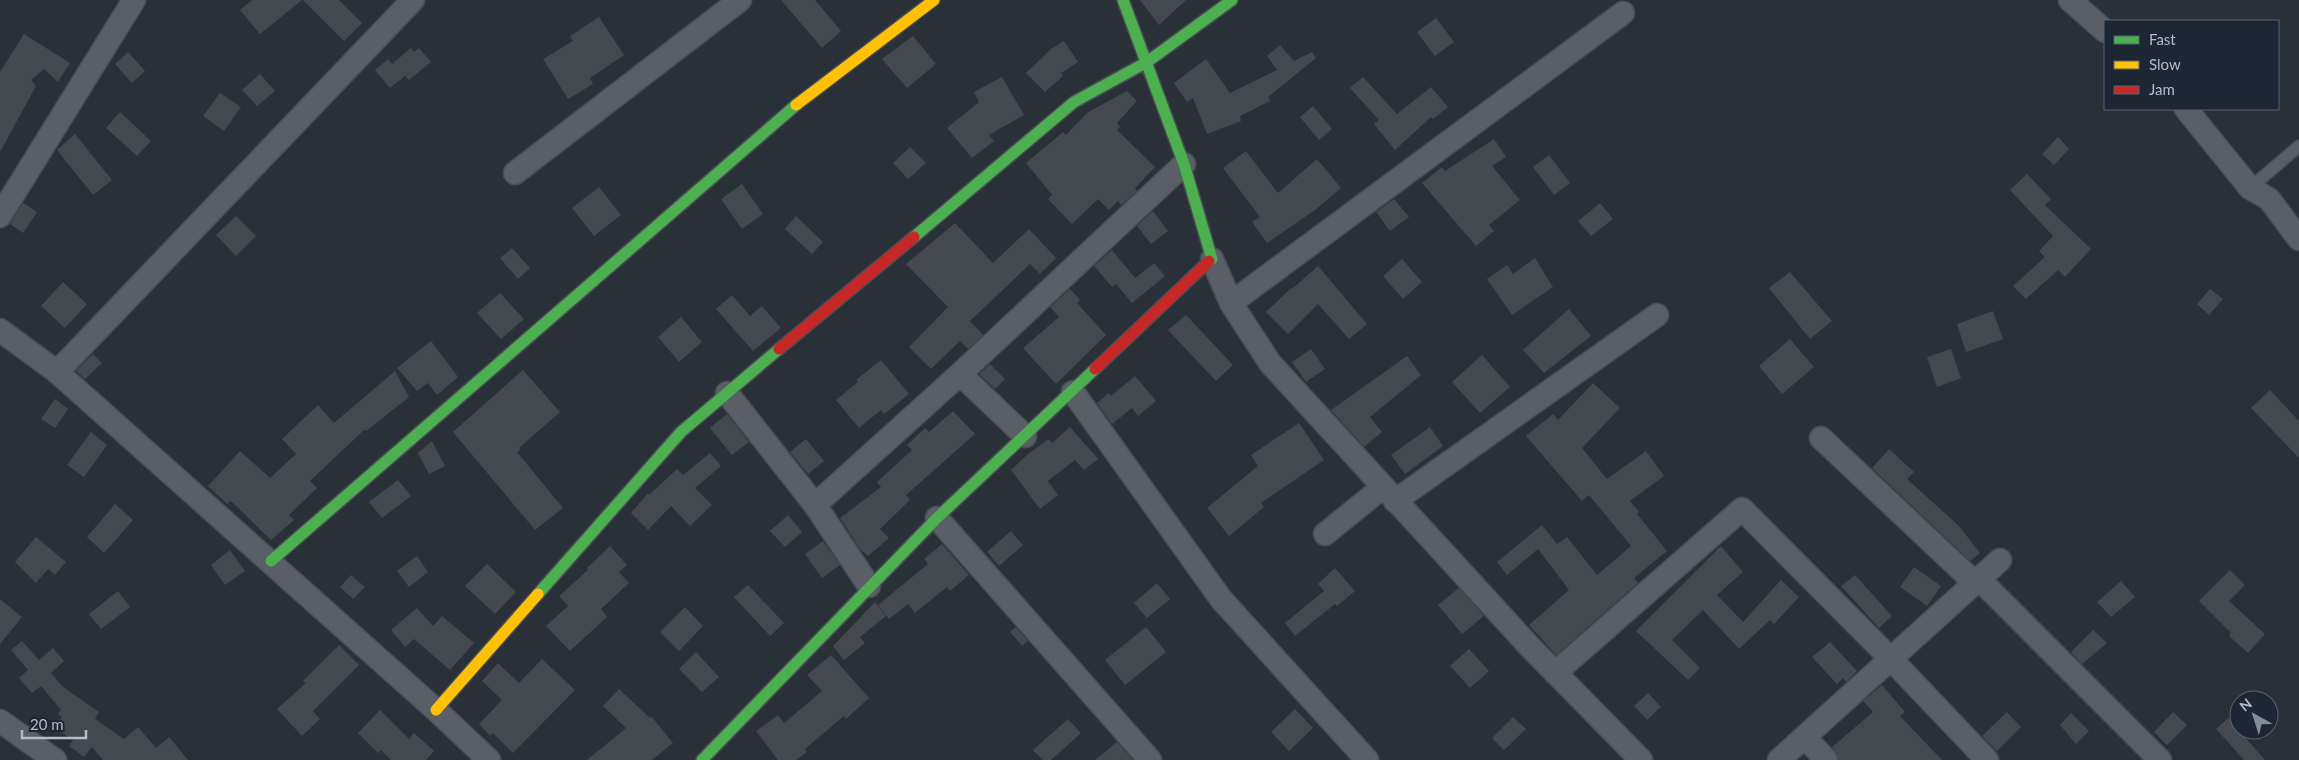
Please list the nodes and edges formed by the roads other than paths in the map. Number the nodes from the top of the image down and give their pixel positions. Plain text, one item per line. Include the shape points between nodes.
1 (134, 0) edge
2 (413, 0) edge
3 (740, 0) edge
4 (934, 0) edge
5 (1123, 0) edge
6 (1232, 0) edge
7 (2070, 0) edge
8 (1623, 13) dead end
9 (2104, 30) edge
10 (1147, 62) junction
11 (2187, 110) edge
12 (2299, 146) edge
13 (1184, 164) junction
14 (515, 173) dead end
15 (2250, 188) junction
16 (0, 216) edge
17 (2299, 239) edge
18 (1212, 259) junction
19 (1231, 303) junction
20 (1657, 315) dead end
21 (0, 330) edge
22 (57, 372) junction
23 (960, 374) junction
24 (1072, 392) junction
25 (727, 393) junction
26 (1025, 436) junction
27 (1821, 438) dead end
28 (1389, 494) junction
29 (815, 505) junction
30 (937, 518) junction
31 (1325, 534) dead end
32 (2000, 560) dead end
33 (271, 562) junction
34 (1977, 581) junction
35 (868, 586) junction
36 (1891, 659) junction
37 (1555, 672) junction
38 (436, 710) junction
39 (0, 721) edge
40 (1805, 737) junction
41 (56, 760) edge
42 (489, 760) edge
43 (702, 760) edge
44 (1150, 760) edge
45 (1367, 760) edge
46 (1641, 760) edge
47 (1779, 760) edge
48 (1826, 760) edge
49 (1987, 760) edge
50 (2160, 760) edge

1 - 16 street
2 - 22 street
3 - 14 street
4 - 33 street via 776,120
5 - 10 street
6 - 10 street
7 - 9 street
8 - 19 street
10 - 13 street
10 - 25 street via 1074,102
11 - 15 street
12 - 15 lane
13 - 18 street
13 - 23 street
15 - 17 street via 2269,199
18 - 19 street
18 - 24 street
19 - 28 street via 1270,363
20 - 28 street
21 - 22 street
22 - 33 street
23 - 26 street
23 - 29 street
24 - 26 street
24 - 45 street via 1221,599
25 - 29 street
25 - 38 street via 681,432
26 - 30 street
27 - 34 street
28 - 31 street
28 - 37 street
29 - 35 street
30 - 35 street
30 - 44 street
32 - 34 street
33 - 38 street
34 - 36 street
34 - 50 street
35 - 43 street
36 - 37 street via 1742,509
36 - 40 street
36 - 49 street
37 - 46 street
38 - 42 street
39 - 41 street
40 - 47 street
40 - 48 street

